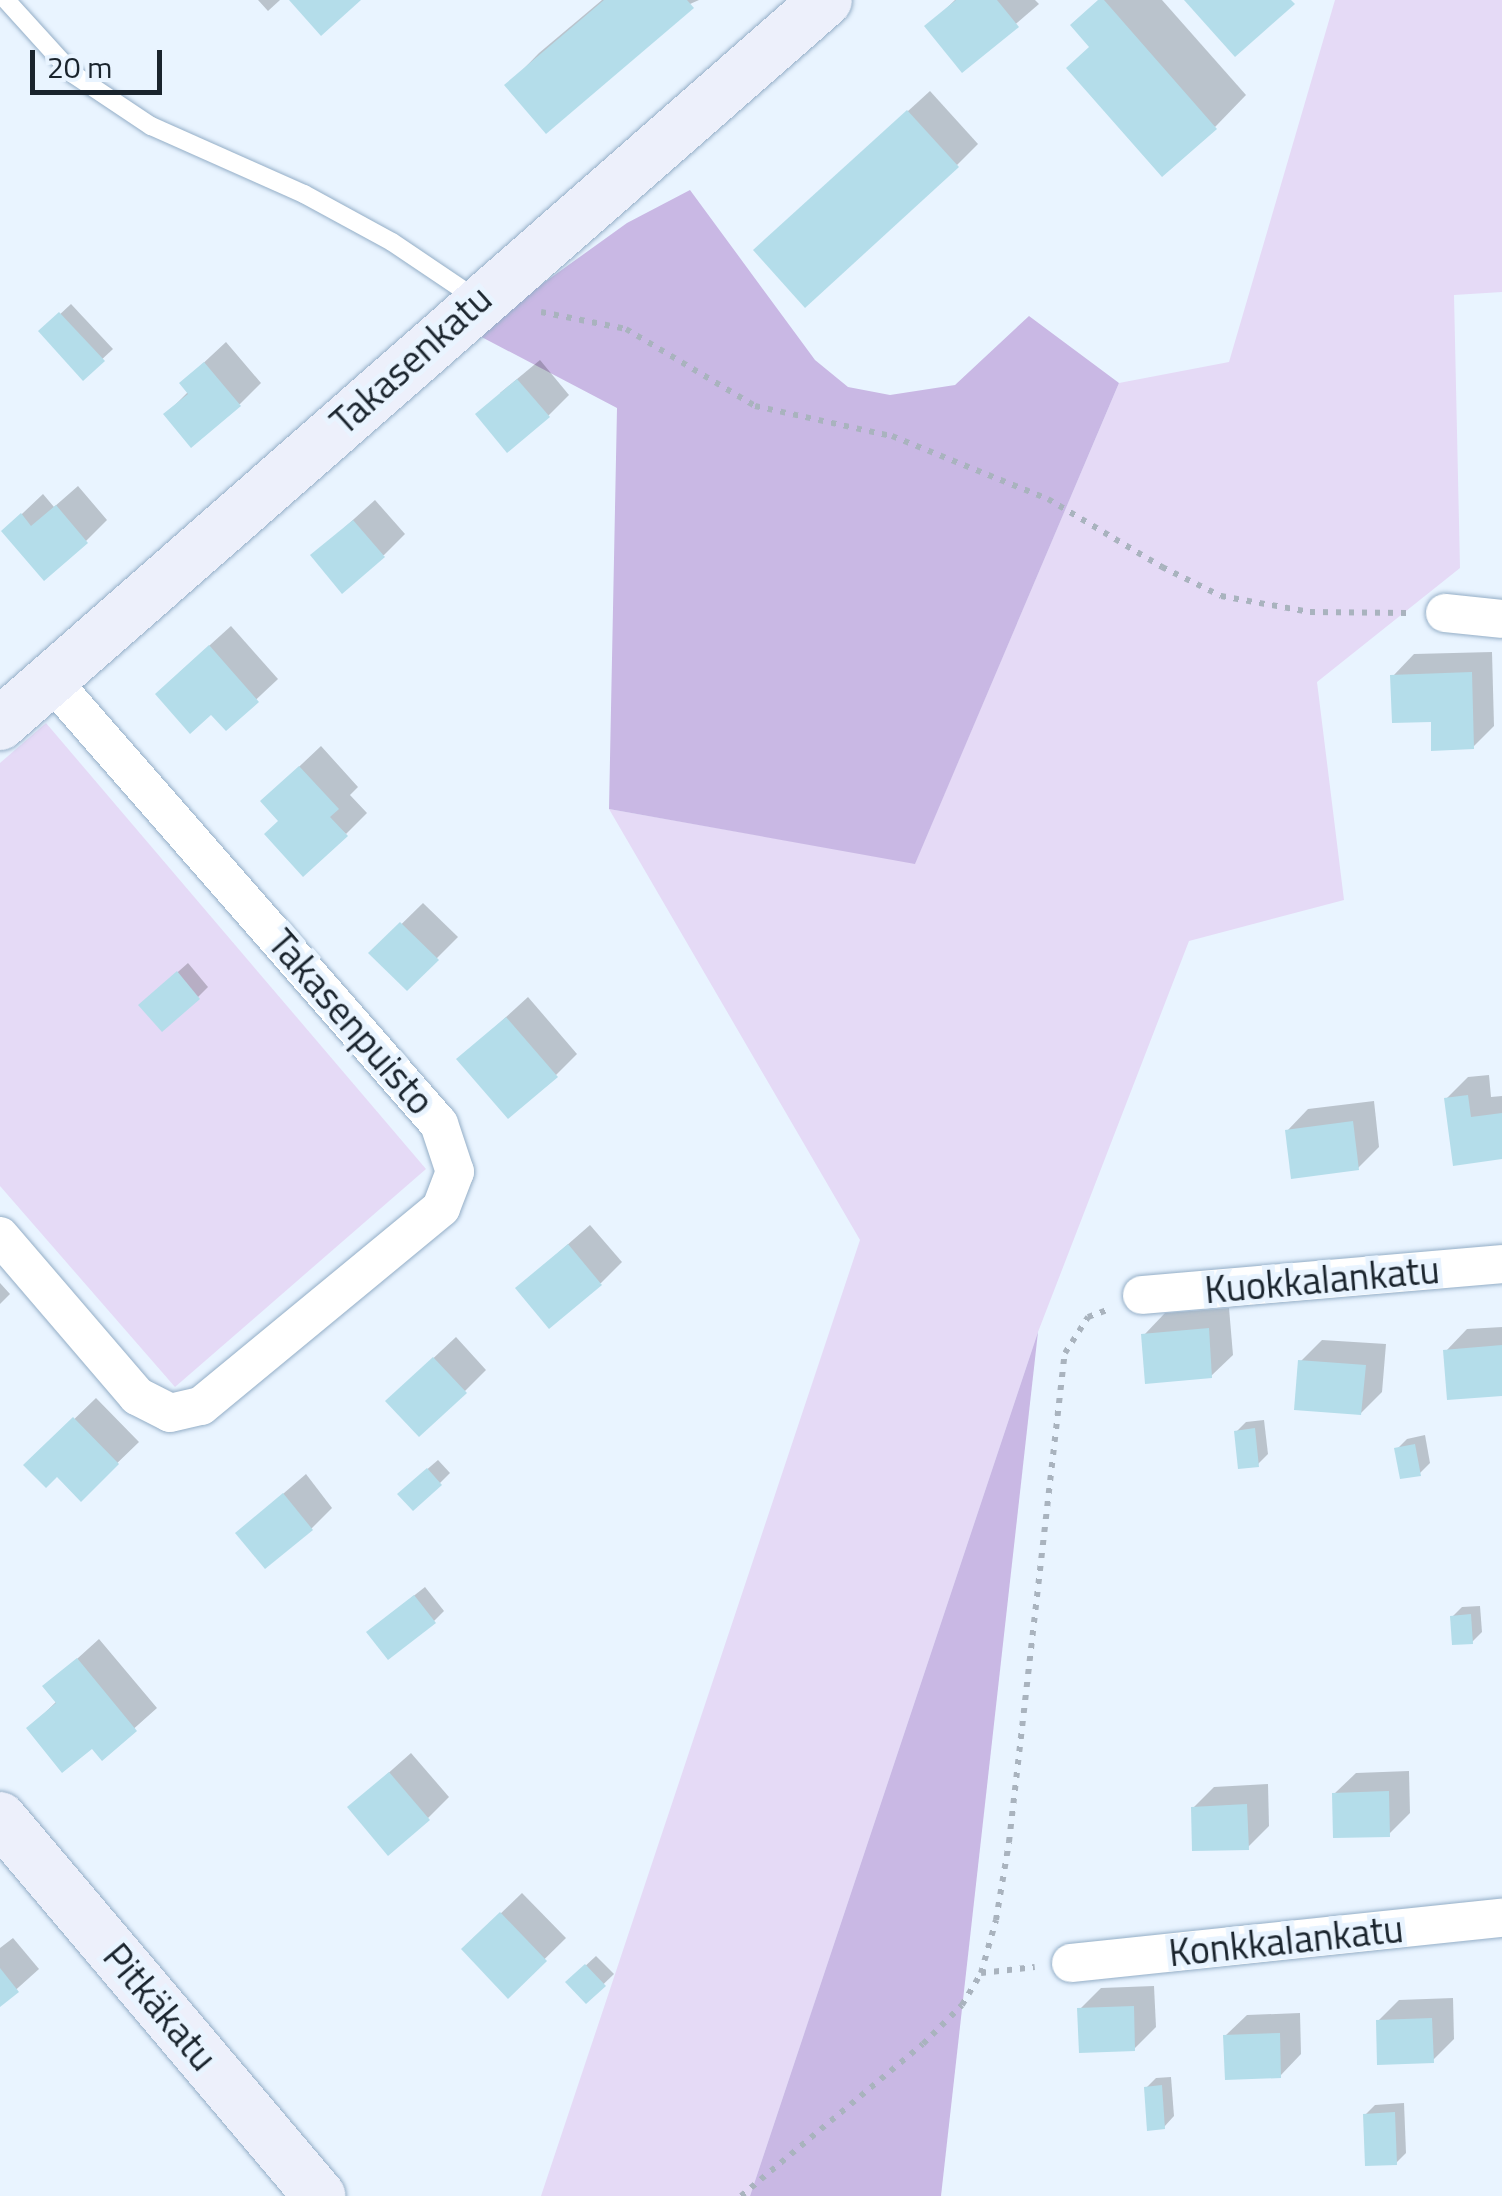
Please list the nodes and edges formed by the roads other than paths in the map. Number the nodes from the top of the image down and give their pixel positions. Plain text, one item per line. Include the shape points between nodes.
1 (6, 0) edge
2 (826, 0) edge
3 (478, 300) junction
4 (1445, 613) road end
5 (1502, 619) edge
6 (51, 680) junction
7 (0, 724) edge
8 (0, 1236) edge
9 (1502, 1264) edge
10 (1142, 1296) road end
11 (8, 1842) edge
12 (1502, 1918) edge
13 (1071, 1963) road end
14 (320, 2196) edge

1 - 3 lane via 74,74 151,126 304,194
2 - 3 street, Takasenkatu
3 - 6 street, Takasenkatu
4 - 5 street
6 - 7 street, Takasenkatu
6 - 8 street, Takasenpuisto via 439,1124 455,1172 441,1208 201,1406 170,1412 137,1396
9 - 10 street, Kuokkalankatu
11 - 14 street, Pitkäkatu
12 - 13 street, Konkkalankatu

